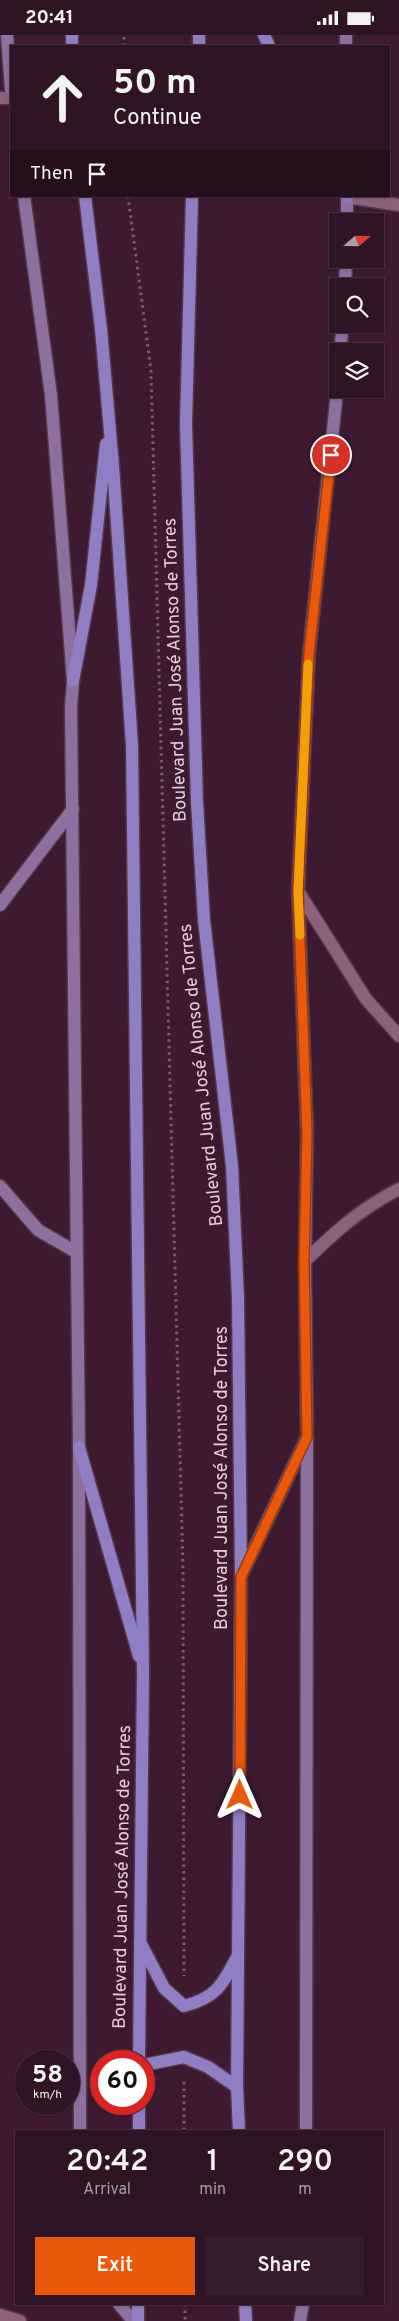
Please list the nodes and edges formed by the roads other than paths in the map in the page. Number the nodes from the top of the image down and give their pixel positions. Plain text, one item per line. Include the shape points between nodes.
1 (7, 35) edge
2 (3, 55) edge
3 (10, 85) edge
4 (24, 197) edge
5 (86, 197) edge
6 (192, 197) edge
7 (347, 197) edge
8 (399, 205) edge
9 (347, 213) edge
10 (336, 398) edge
11 (108, 424) junction
12 (73, 681) junction
13 (74, 809) junction
14 (298, 891) junction
15 (0, 905) edge
16 (399, 1036) edge
17 (0, 1186) edge
18 (399, 1189) edge
19 (76, 1252) junction
20 (304, 1261) junction
21 (307, 1437) junction
22 (79, 1447) junction
23 (241, 1577) junction
24 (143, 1672) junction
25 (139, 1940) junction
26 (238, 1954) junction
27 (139, 2050) edge
28 (155, 2063) edge
29 (237, 2087) junction
30 (139, 2115) edge
31 (80, 2130) edge
32 (138, 2130) edge
33 (239, 2130) edge
34 (306, 2130) edge
35 (120, 2305) edge
36 (138, 2305) edge
37 (245, 2305) edge
38 (303, 2305) edge
39 (0, 2315) edge
40 (20, 2321) edge
41 (132, 2321) edge
42 (138, 2321) edge
43 (246, 2321) edge
44 (300, 2321) edge

1 - 2 street
2 - 3 street
4 - 12 street via 51,395
5 - 11 main road, Boulevard Juan José Alonso de Torres
6 - 23 main road, Boulevard Juan José Alonso de Torres via 186,424 197,802 204,920 232,1166 238,1299
7 - 8 street
7 - 9 street
10 - 14 street via 309,653
11 - 12 main road via 91,585
11 - 24 main road, Boulevard Juan José Alonso de Torres via 132,745
12 - 13 street
13 - 15 street
13 - 19 street
14 - 16 street via 366,999
14 - 20 street via 307,1133
17 - 19 street via 38,1230
18 - 20 street via 371,1204
19 - 22 street
20 - 21 street
21 - 23 main road
21 - 34 street
22 - 24 main road
22 - 31 street
23 - 26 main road, Boulevard Juan José Alonso de Torres
24 - 25 main road, Boulevard Juan José Alonso de Torres
25 - 26 main road via 164,1988 184,2006 202,2002 216,1992
25 - 27 main road, Boulevard Juan José Alonso de Torres
26 - 29 main road, Boulevard Juan José Alonso de Torres
28 - 29 main road via 184,2057 208,2067
29 - 33 main road, Boulevard Juan José Alonso de Torres
30 - 32 main road
35 - 41 street
36 - 42 main road
37 - 43 main road
38 - 44 street
39 - 40 street

